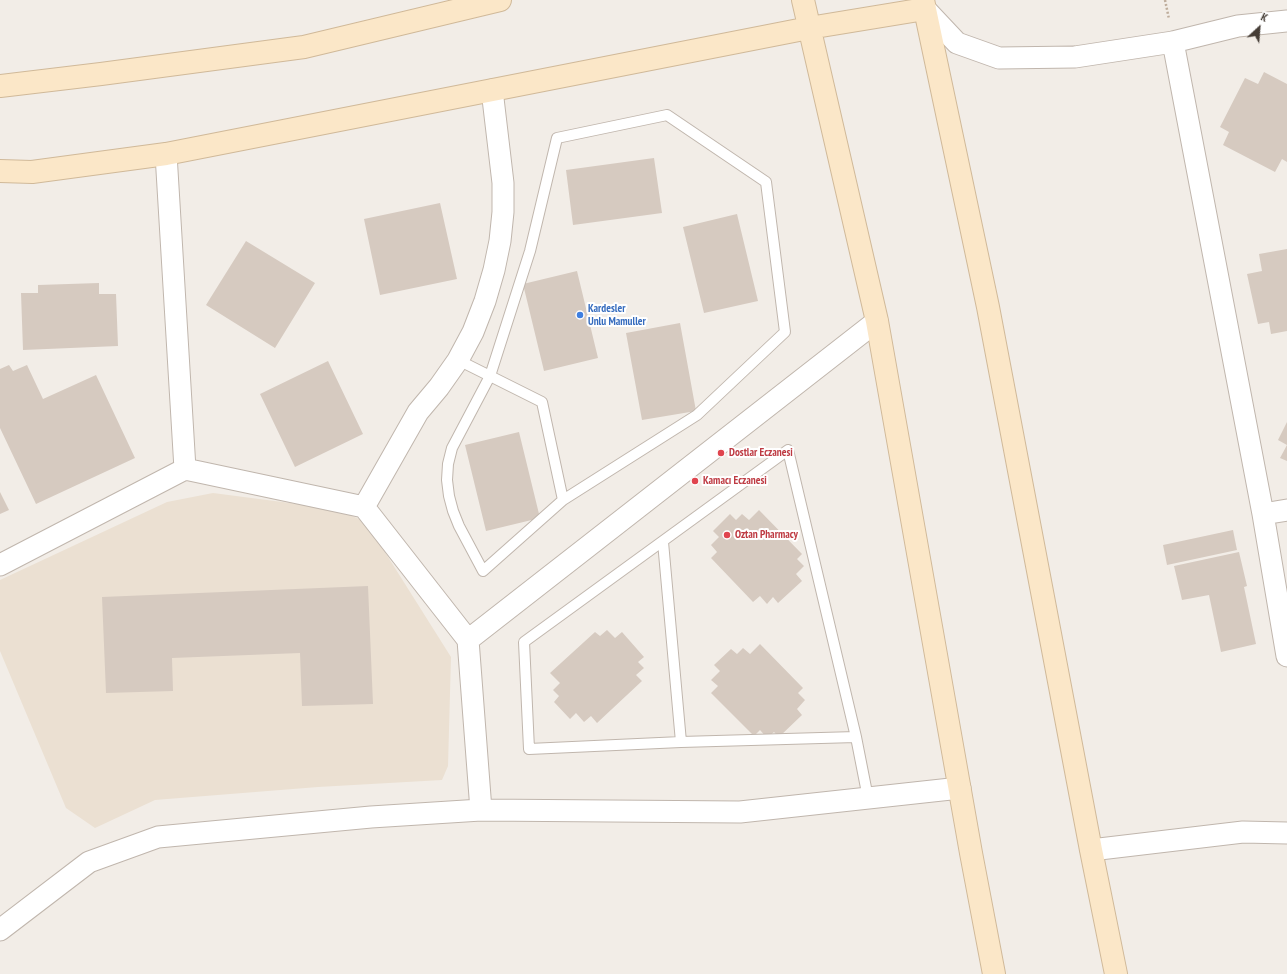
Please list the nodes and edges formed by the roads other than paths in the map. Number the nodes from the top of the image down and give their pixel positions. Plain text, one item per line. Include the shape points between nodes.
1 (500, 0) edge
2 (803, 0) edge
3 (924, 5) edge
4 (1287, 21) edge
5 (809, 28) junction
6 (1173, 42) junction
7 (0, 86) edge
8 (492, 90) junction
9 (166, 154) junction
10 (0, 171) edge
11 (877, 321) junction
12 (458, 360) junction
13 (490, 376) junction
14 (185, 468) junction
15 (563, 500) junction
16 (364, 507) junction
17 (1287, 510) edge
18 (1263, 514) junction
19 (663, 542) junction
20 (0, 565) edge
21 (468, 640) junction
22 (1287, 656) edge
23 (856, 737) junction
24 (681, 742) junction
25 (960, 788) junction
26 (868, 798) junction
27 (481, 810) junction
28 (1287, 833) edge
29 (1091, 850) junction
30 (0, 930) edge
31 (994, 974) edge
32 (1116, 974) edge

1 - 7 street via 304,46
2 - 5 street
3 - 5 street
3 - 6 street via 957,43 999,58 1075,57
3 - 29 street via 988,307
4 - 6 street via 1238,26
5 - 8 street
5 - 11 street
6 - 18 street
8 - 9 street
8 - 12 street via 503,183 500,241 485,301
9 - 10 street via 32,172
9 - 14 street
11 - 21 street
11 - 25 street
12 - 13 lane
12 - 16 street via 418,412
13 - 15 lane via 542,402
13 - 15 lane via 452,448 447,480 453,511 483,571
13 - 15 lane via 530,251 556,138 667,115 766,182 785,332 697,415
14 - 16 street
14 - 20 street
16 - 21 street
17 - 18 street
18 - 22 street
19 - 23 lane via 788,450
19 - 24 lane
19 - 24 lane via 524,642 529,749
21 - 27 street
23 - 24 lane
23 - 26 lane
25 - 26 street
25 - 31 street
26 - 27 street via 740,812
27 - 30 street via 371,817 158,837 89,862
28 - 29 street via 1243,832
29 - 32 street

